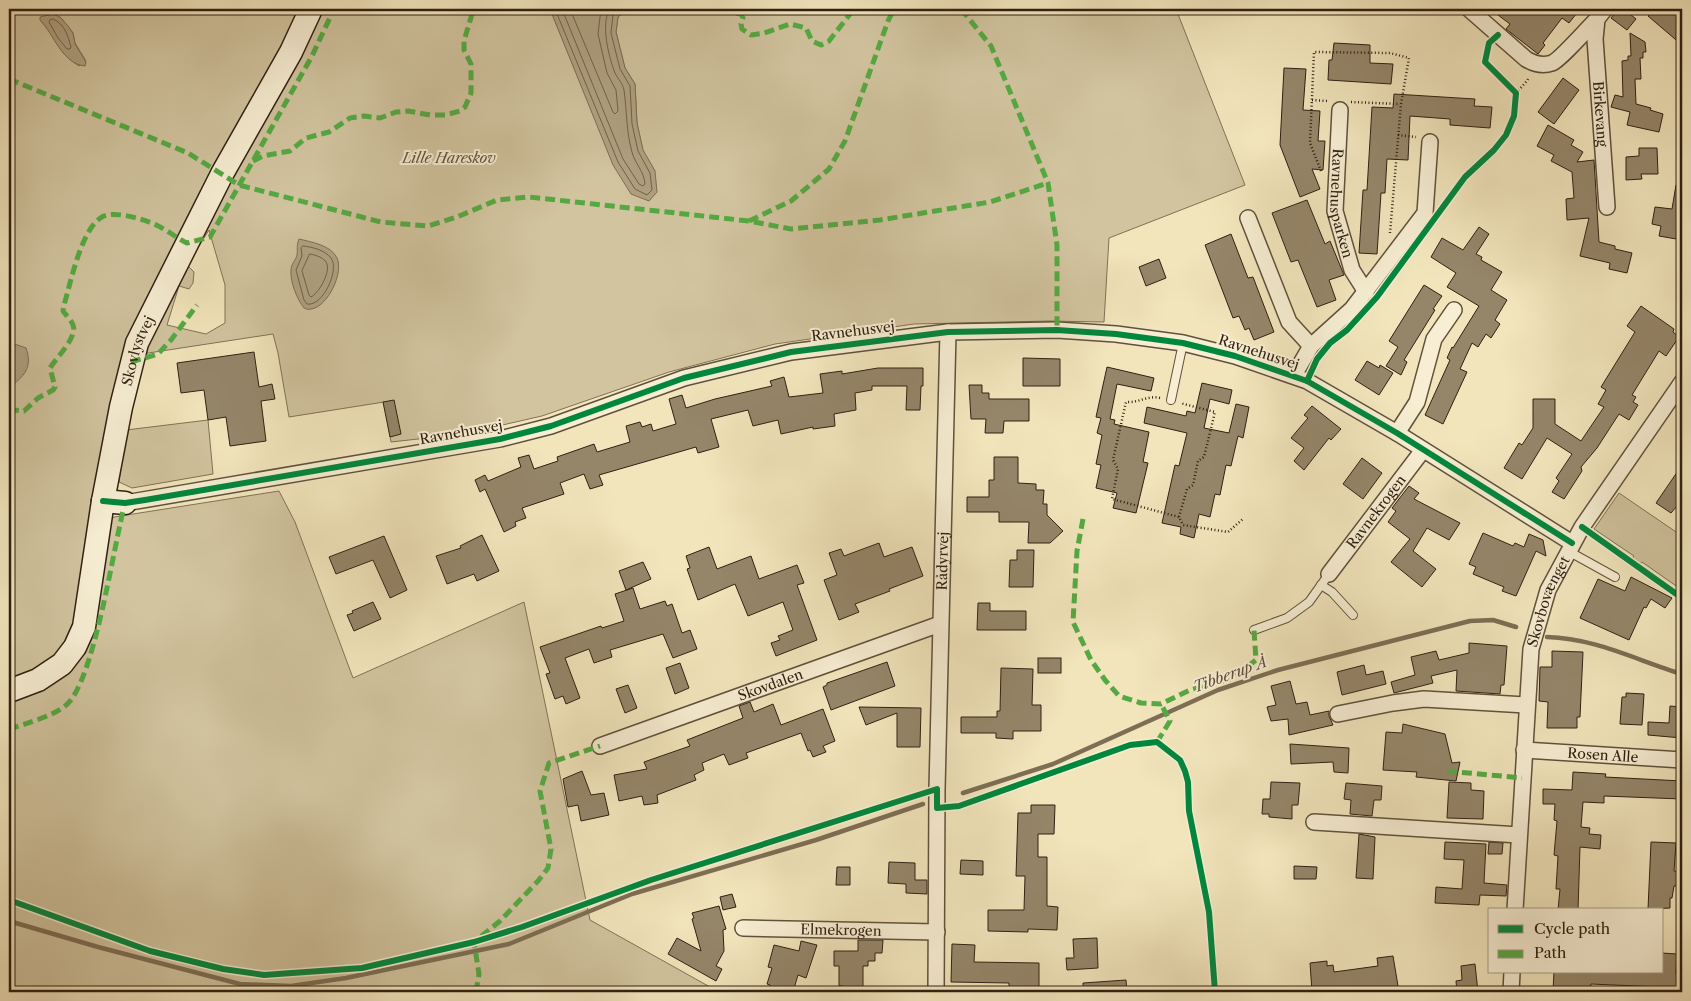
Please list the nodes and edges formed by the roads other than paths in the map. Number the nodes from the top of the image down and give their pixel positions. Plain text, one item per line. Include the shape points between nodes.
1 (311, 9) edge
2 (1469, 9) edge
3 (1601, 14) edge
4 (1340, 104) road end
5 (1430, 142) road end
6 (1607, 207) dead end
7 (1248, 218) dead end
8 (1366, 292) junction
9 (1454, 310) dead end
10 (948, 332) junction
11 (1183, 343) junction
12 (1311, 346) junction
13 (1294, 375) junction
14 (1682, 382) edge
15 (1171, 400) road end
16 (1397, 433) junction
17 (1422, 450) junction
18 (103, 501) junction
19 (125, 503) joint
20 (1570, 547) junction
21 (1615, 577) dead end
22 (1325, 580) junction
23 (1353, 615) dead end
24 (940, 624) junction
25 (1254, 630) dead end
26 (9, 691) edge
27 (1526, 705) junction
28 (1338, 714) dead end
29 (600, 746) dead end
30 (1524, 750) junction
31 (1682, 760) edge
32 (1314, 822) dead end
33 (1519, 835) junction
34 (1515, 908) edge
35 (743, 928) dead end
36 (937, 932) junction
37 (1512, 974) edge
38 (936, 992) edge
39 (1511, 992) edge

1 - 18 street, Skovlystvej via 291,52 222,174 137,343
2 - 3 street, Birkevang via 1526,59 1543,65 1554,62
3 - 6 street, Birkevang via 1595,39
4 - 8 street, Ravnehusparken via 1335,211 1352,270
5 - 8 street via 1425,213
7 - 12 street via 1289,322
8 - 12 street
9 - 16 street via 1434,340 1417,402
10 - 11 street, Ravnehusvej via 1057,330
10 - 19 street, Ravnehusvej via 782,354 684,378 551,426 500,439
10 - 24 street, Rådyrvej
11 - 13 street, Ravnehusvej
11 - 15 lane
12 - 13 street
13 - 16 street, Ravnehusvej
14 - 20 street, Skovbovænget
16 - 17 street, Ravnehusvej
17 - 20 street, Ravnehusvej
17 - 22 street, Ravnekrogen
18 - 19 street, Ravnehusvej
18 - 26 street, Skovlystvej via 84,627 75,647 62,664 38,680
20 - 21 lane
20 - 27 street, Skovbovænget via 1548,590 1533,641
22 - 23 lane
22 - 25 lane via 1309,602 1287,618
24 - 29 street, Skovdalen
24 - 36 street, Rådyrvej
27 - 28 street via 1424,699
27 - 30 street, Skovbovænget
30 - 31 street, Rosen Alle
30 - 33 street, Skovbovænget
32 - 33 street
33 - 34 street, Skovbovænget
35 - 36 street, Elmekrogen
36 - 38 street
37 - 39 street

